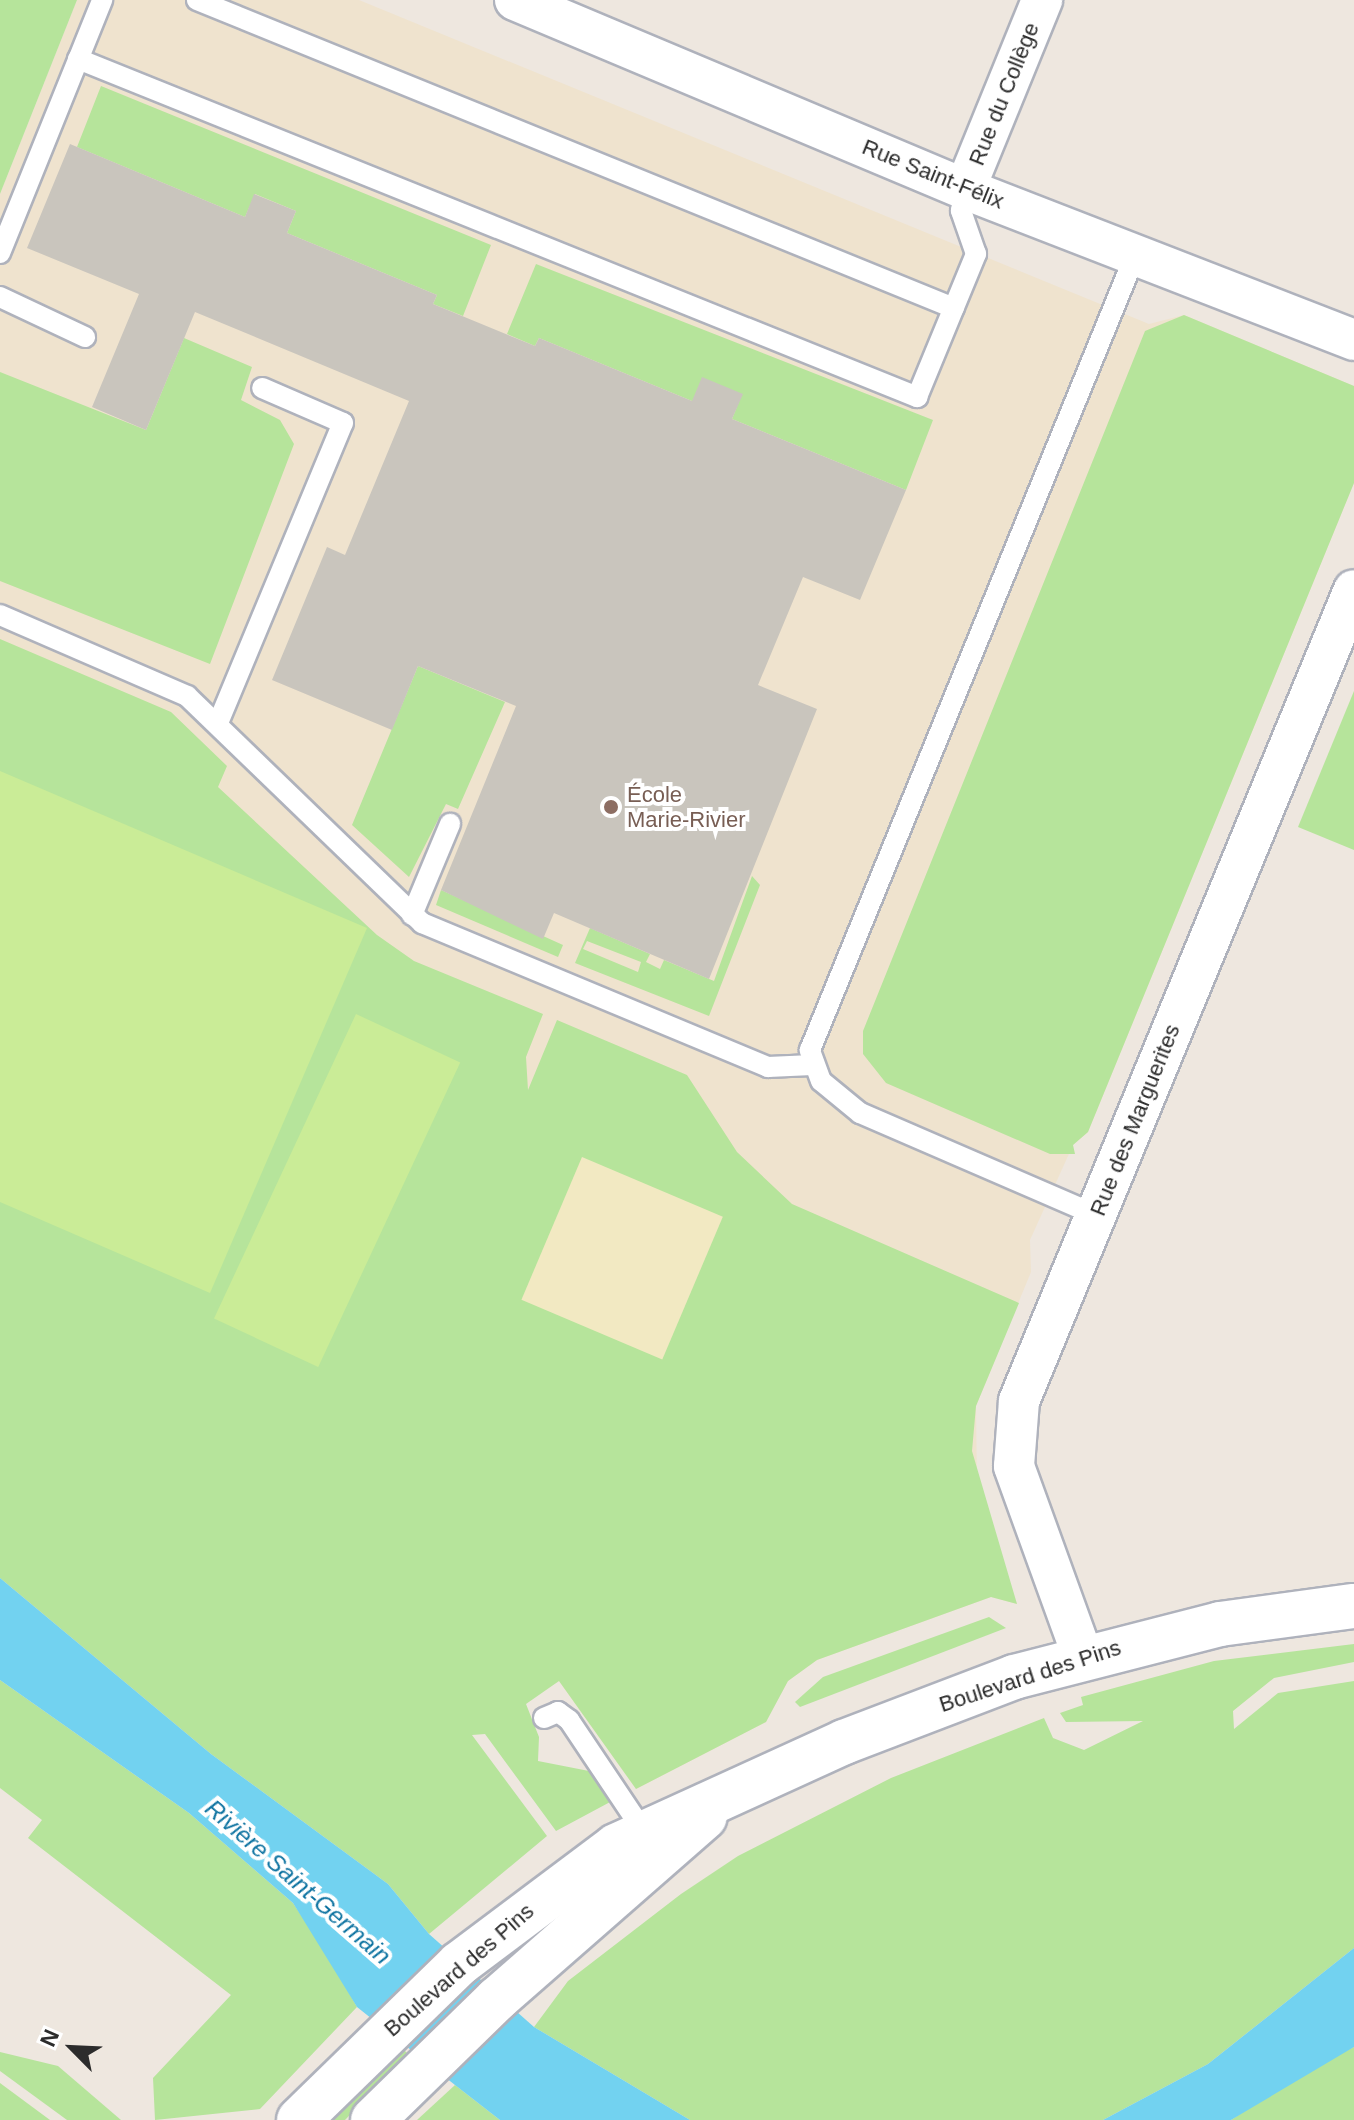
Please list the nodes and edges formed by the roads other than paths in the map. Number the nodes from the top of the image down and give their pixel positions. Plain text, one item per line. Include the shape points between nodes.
1 (102, 0) edge
2 (197, 0) edge
3 (515, 0) edge
4 (1042, 0) edge
5 (78, 59) junction
6 (965, 189) junction
7 (0, 253) edge
8 (1136, 253) junction
9 (0, 297) edge
10 (954, 308) junction
11 (85, 337) dead end
12 (1354, 340) edge
13 (262, 388) dead end
14 (1354, 590) edge
15 (0, 615) edge
16 (218, 723) junction
17 (450, 824) dead end
18 (412, 915) junction
19 (812, 1065) junction
20 (1096, 1215) junction
21 (1354, 1606) edge
22 (1083, 1657) junction
23 (544, 1718) dead end
24 (652, 1846) junction
25 (299, 2120) edge
26 (373, 2120) edge

1 - 5 lane
2 - 10 lane
3 - 6 street, Rue Saint-Félix
4 - 6 street, Rue du Collège
5 - 7 lane
5 - 10 lane via 917,397
6 - 8 street, Rue Saint-Félix
6 - 10 lane via 961,211 977,245
8 - 12 street, Rue Saint-Félix
8 - 19 lane via 819,1019
9 - 11 lane
13 - 16 lane via 343,423
14 - 20 street, Rue des Marguerites
15 - 16 lane via 176,688
16 - 18 lane
17 - 18 lane
18 - 19 lane via 768,1067
19 - 20 lane via 838,1100 860,1113
20 - 22 street, Rue des Marguerites via 1019,1401 1011,1445
21 - 22 street, Boulevard des Pins via 1220,1624
22 - 24 street, Boulevard des Pins via 923,1710 722,1800
23 - 24 lane via 558,1712 569,1720
24 - 25 street, Boulevard des Pins via 484,1942
24 - 26 street, Boulevard des Pins

